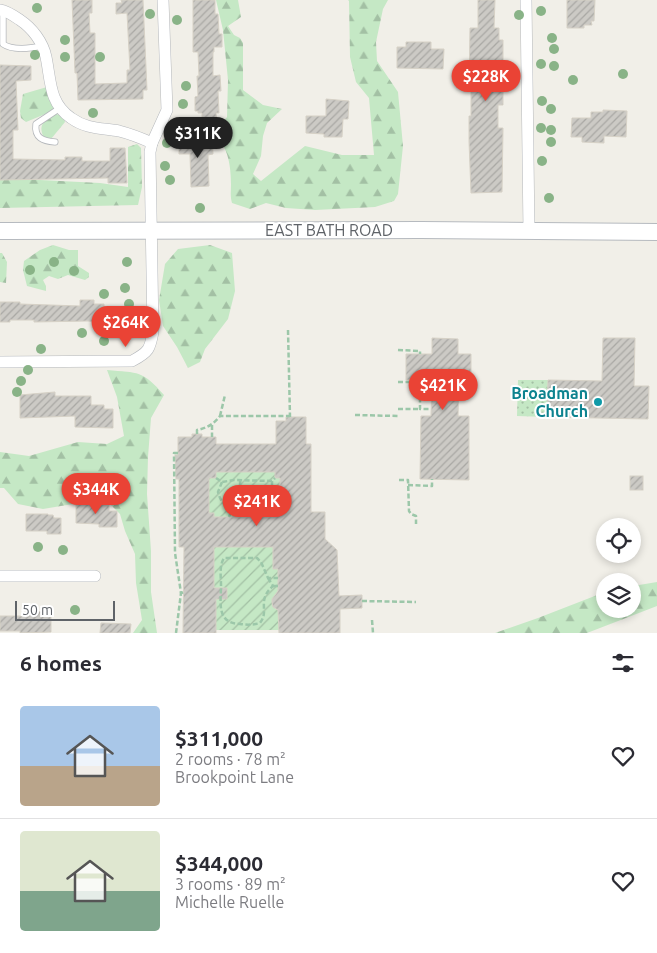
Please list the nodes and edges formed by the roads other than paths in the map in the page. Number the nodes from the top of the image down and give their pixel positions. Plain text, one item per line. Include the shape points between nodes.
1 (163, 0) edge
2 (526, 0) edge
3 (2, 7) edge
4 (43, 46) junction
5 (61, 108) junction
6 (55, 142) dead end
7 (152, 143) junction
8 (152, 230) junction
9 (0, 231) edge
10 (529, 232) junction
11 (657, 232) edge
12 (0, 362) edge
13 (0, 576) edge
14 (95, 576) dead end

1 - 7 street via 167,110
2 - 10 street
3 - 4 street via 27,24
3 - 4 lane via 4,44 24,48
4 - 5 street via 49,85
5 - 6 lane via 36,124 38,136 44,141
5 - 7 street via 83,125 118,131
7 - 8 street
8 - 9 street, EAST BATH ROAD
8 - 10 street, EAST BATH ROAD
8 - 12 street via 153,332 150,347 144,355 132,361
10 - 11 street, EAST BATH ROAD
13 - 14 street

